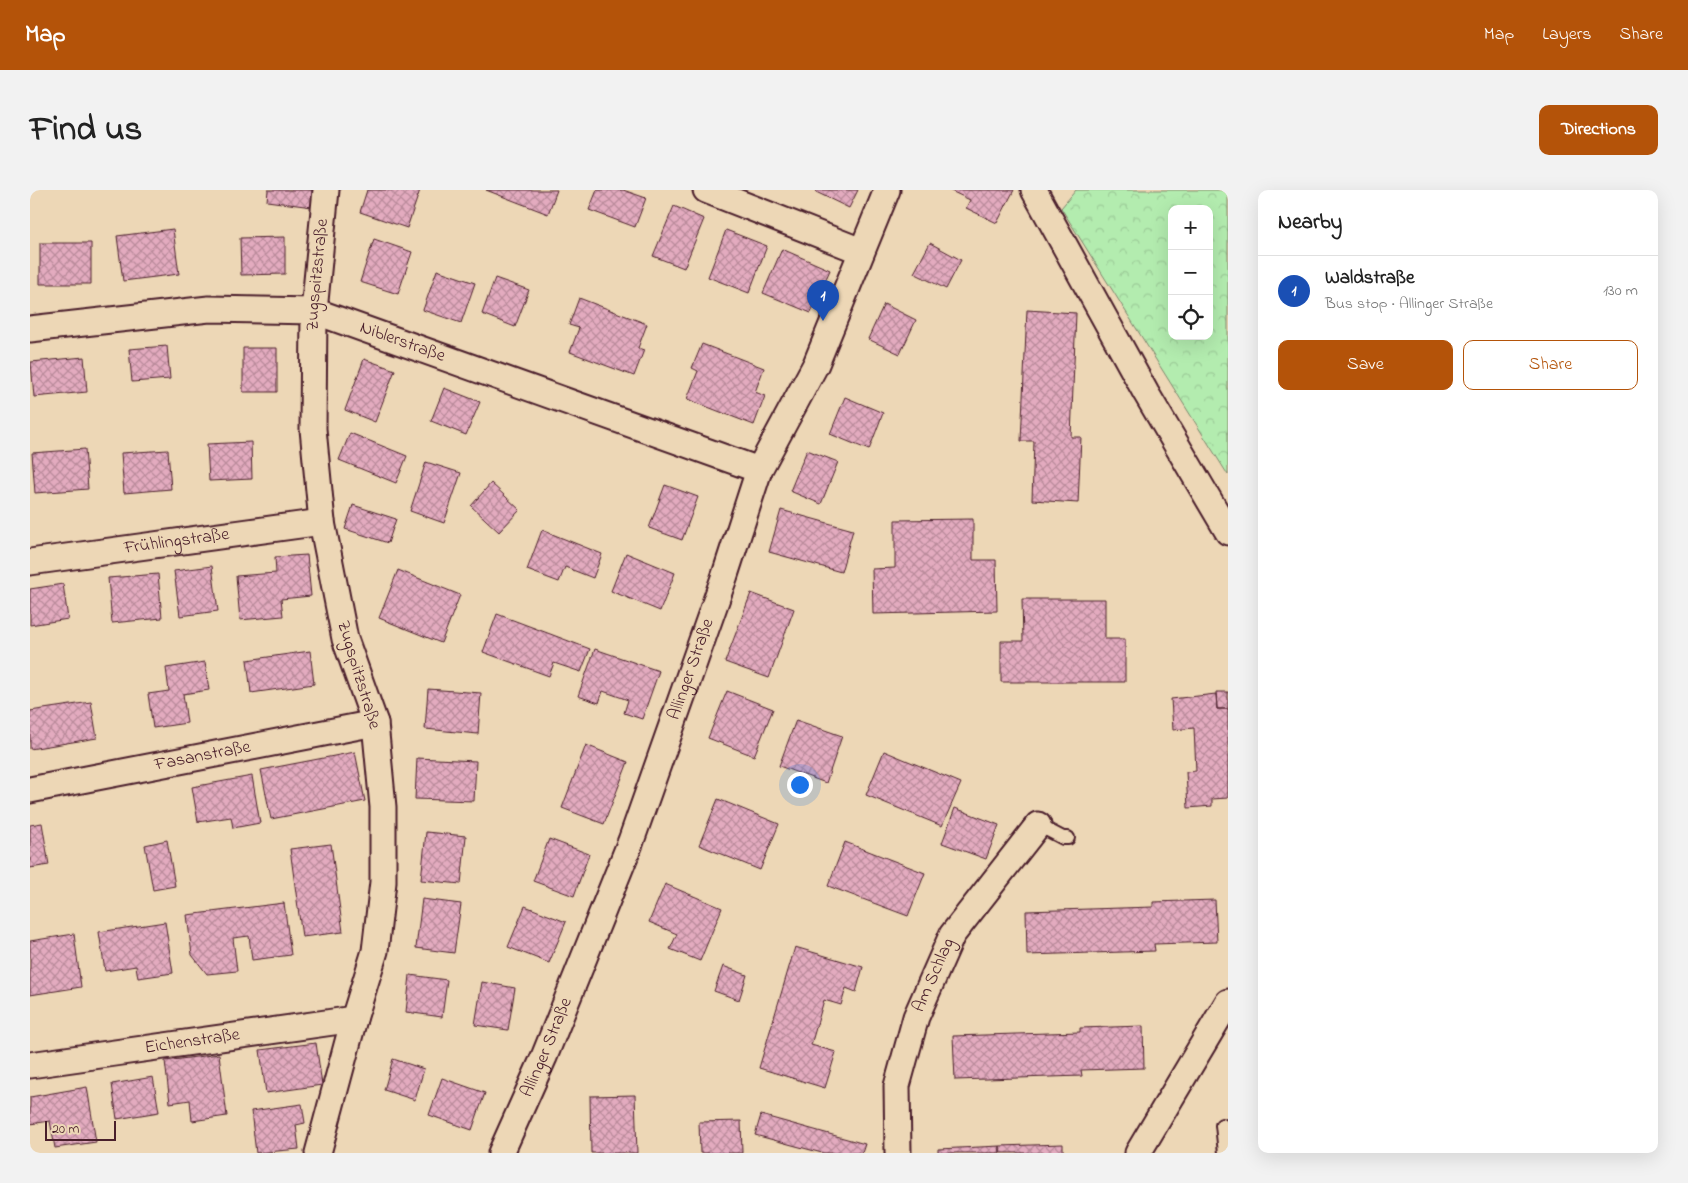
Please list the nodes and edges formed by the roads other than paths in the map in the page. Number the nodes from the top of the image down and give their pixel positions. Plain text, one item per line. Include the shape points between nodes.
1 (326, 190) edge
2 (706, 190) edge
3 (887, 190) edge
4 (1034, 190) edge
5 (861, 251) junction
6 (314, 311) junction
7 (30, 329) edge
8 (759, 470) junction
9 (322, 522) junction
10 (1228, 532) edge
11 (30, 562) edge
12 (375, 723) junction
13 (30, 790) edge
14 (1038, 825) joint
15 (1068, 838) dead end
16 (1228, 1002) edge
17 (354, 1019) junction
18 (30, 1065) edge
19 (1222, 1124) dead end
20 (318, 1153) edge
21 (501, 1153) edge
22 (898, 1153) edge
23 (1138, 1153) edge
24 (1224, 1153) edge

1 - 6 street, Zugspitzstraße
2 - 5 street
3 - 5 street, Allinger Straße
4 - 10 street via 1146,393
5 - 8 street, Allinger Straße via 816,364
6 - 7 street, Niblerstraße via 210,309
6 - 8 street, Niblerstraße
6 - 9 street, Zugspitzstraße via 313,429
8 - 21 street, Allinger Straße via 631,841 548,1048
9 - 11 street, Frühlingstraße
9 - 12 street, Zugspitzstraße via 345,639
12 - 13 street, Fasanstraße
12 - 17 street, Zugspitzstraße via 383,807 383,882 375,952
14 - 15 lane
14 - 22 street, Am Schlag via 952,935 916,1017 898,1086
16 - 23 street
17 - 18 street, Eichenstraße
17 - 20 street, Zugspitzstraße
19 - 24 lane

